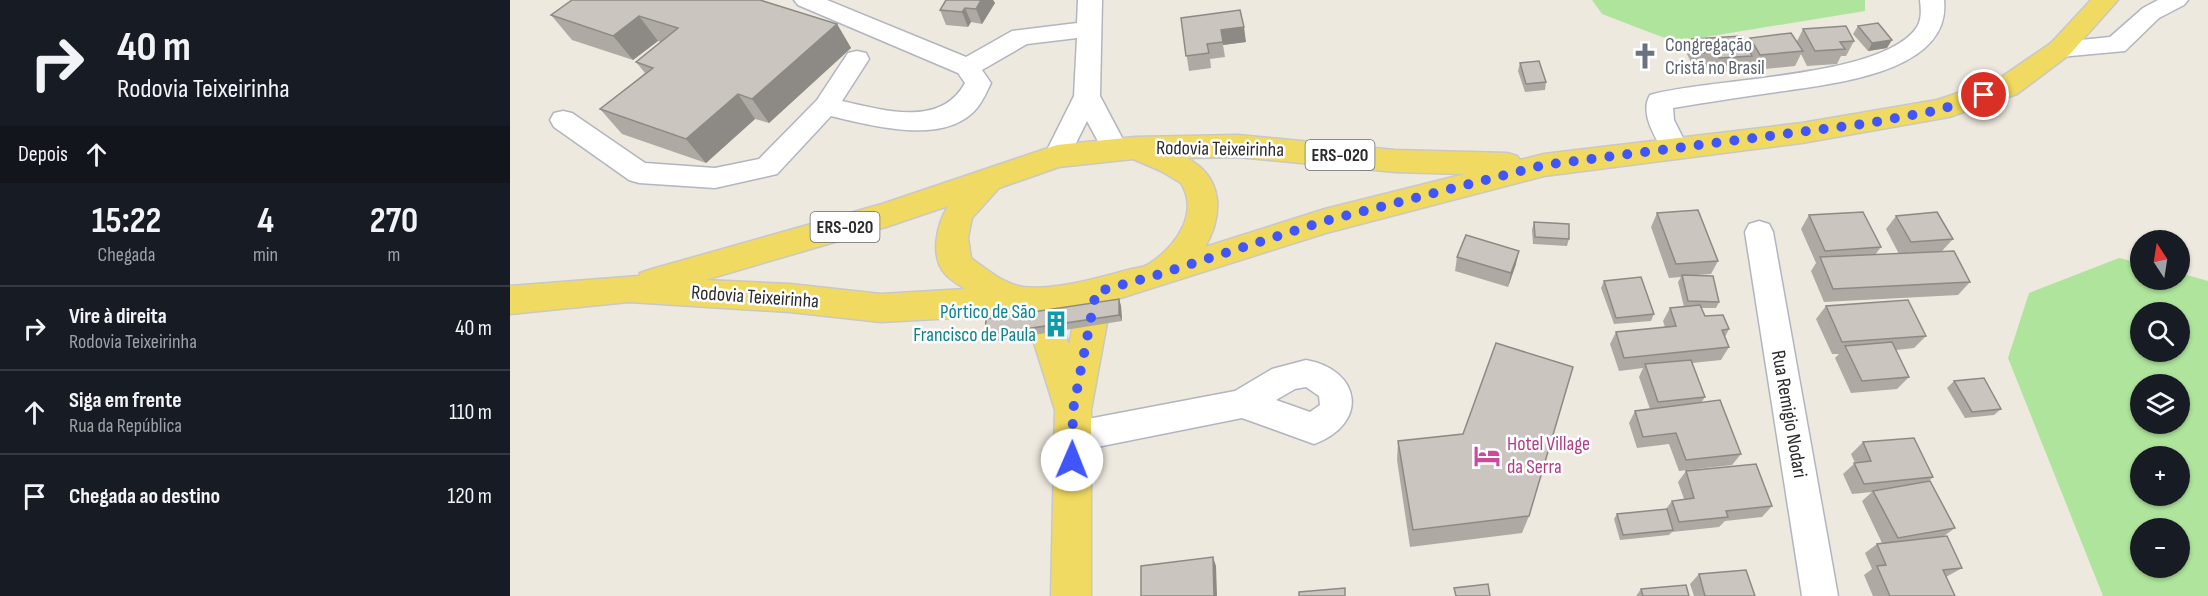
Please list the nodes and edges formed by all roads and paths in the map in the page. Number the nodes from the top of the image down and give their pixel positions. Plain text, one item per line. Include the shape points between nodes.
1 (806, 0) edge
2 (1090, 0) edge
3 (1932, 0) edge
4 (2105, 0) edge
5 (2176, 0) edge
6 (1090, 30) junction
7 (2060, 49) junction
8 (857, 59) dead end
9 (967, 67) junction
10 (1087, 96) junction
11 (826, 106) junction
12 (563, 120) dead end
13 (1125, 148) junction
14 (1675, 148) junction
15 (1058, 156) junction
16 (1544, 165) junction
17 (990, 179) junction
18 (1759, 232) dead end
19 (1157, 275) junction
20 (629, 289) junction
21 (1096, 292) junction
22 (510, 300) edge
23 (1027, 301) junction
24 (1242, 404) dead end
25 (1072, 424) junction
26 (1071, 596) edge
27 (1820, 596) edge

1 - 9 street
2 - 6 street
3 - 14 street via 1929,28 1908,49 1881,62 1848,72 1659,101 1661,120
4 - 7 main road, ERS-020
5 - 7 street via 2151,13 2116,45
6 - 9 street via 1021,37
6 - 10 street
7 - 14 main road, ERS-020 via 2007,87 1939,110 1802,133
8 - 11 street
9 - 11 street via 978,83 974,98 939,119 893,121
10 - 13 street
10 - 15 street
11 - 12 street via 767,167 715,178 639,173
13 - 15 main road, Rodovia Teixeirinha / ERS-020
13 - 16 main road, Rodovia Teixeirinha / ERS-020 via 1239,146 1395,161
13 - 19 main road via 1175,165 1196,179 1202,200 1203,223 1190,247
14 - 16 main road, ERS-020
15 - 17 main road, Rodovia Teixeirinha / ERS-020
16 - 19 main road, Rodovia Teixeirinha / ERS-020 via 1325,221
17 - 20 main road, Rodovia Teixeirinha / ERS-020 via 886,215
17 - 23 main road via 968,200 954,221 951,239 956,265 982,284
18 - 27 street, Rua Remigio Nodari
19 - 21 main road, Rodovia Teixeirinha / ERS-020
20 - 22 main road, Rodovia Teixeirinha / ERS-020
20 - 23 main road, Rodovia Teixeirinha / ERS-020 via 790,298 880,308
21 - 23 main road, Rodovia Teixeirinha / ERS-020
21 - 25 main road
23 - 25 main road
24 - 25 street
25 - 26 main road

